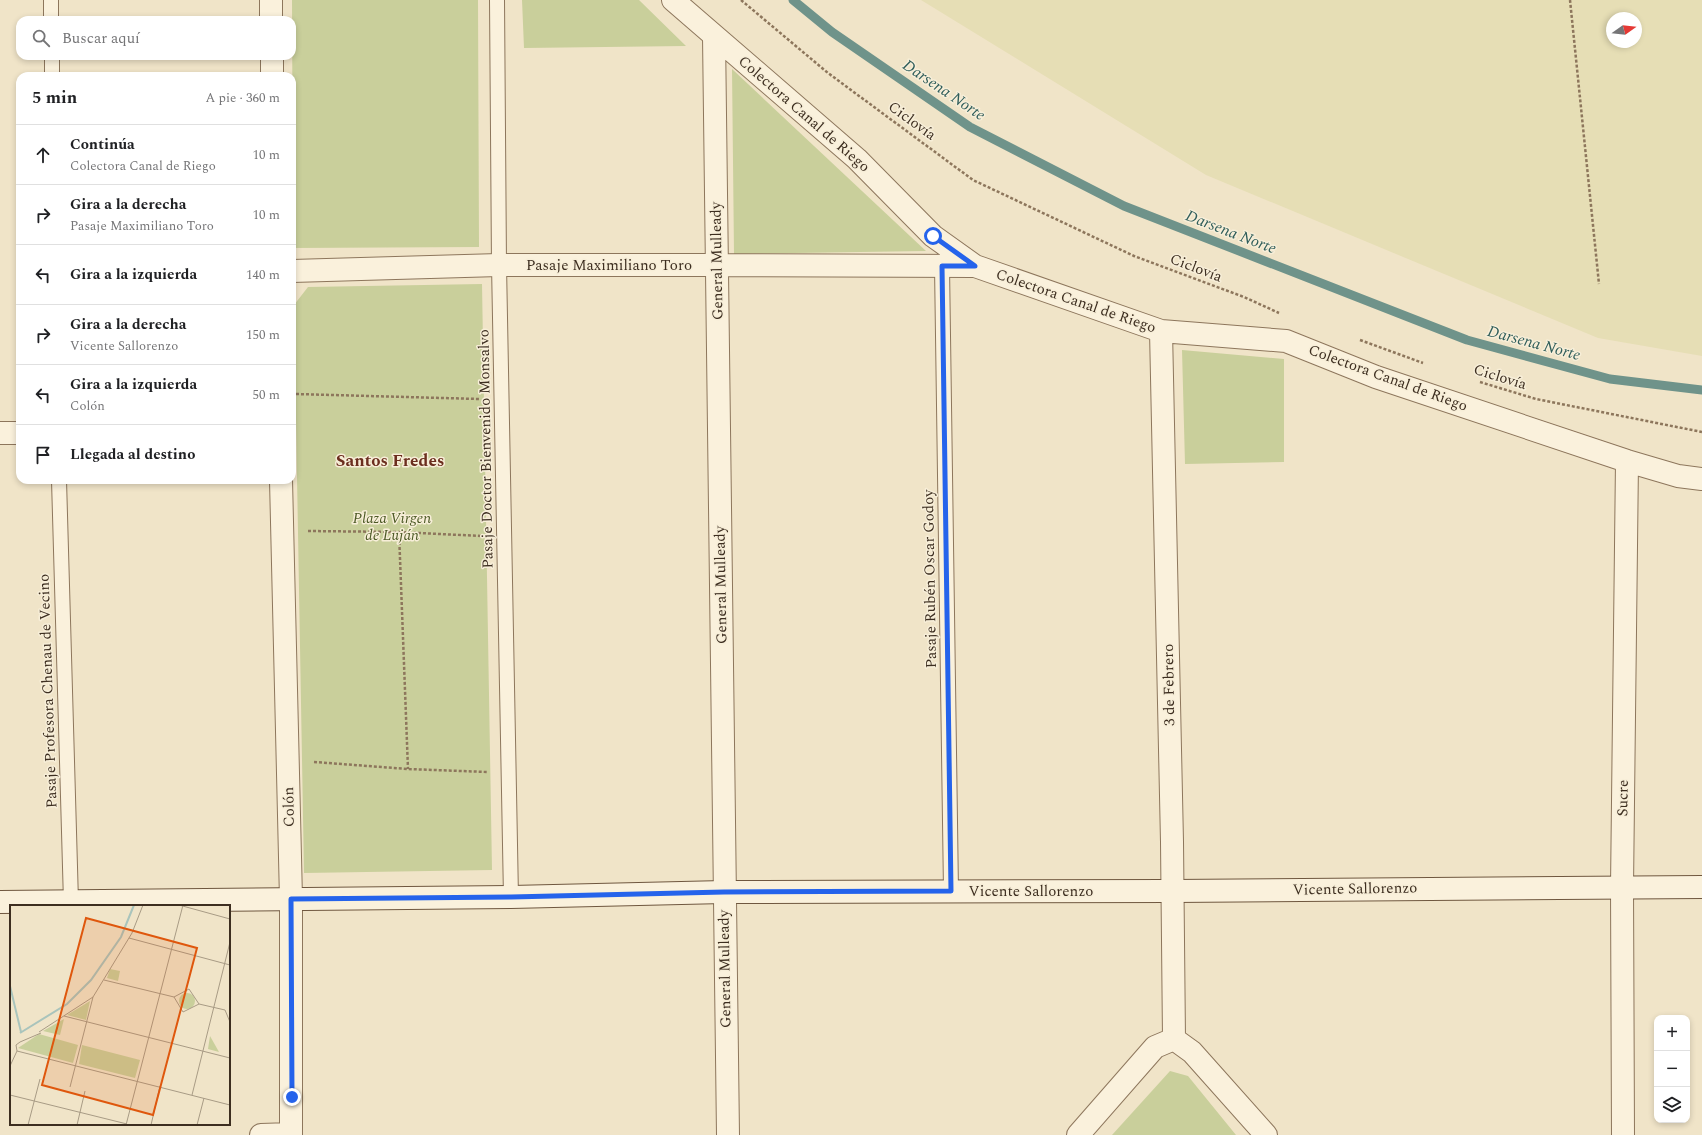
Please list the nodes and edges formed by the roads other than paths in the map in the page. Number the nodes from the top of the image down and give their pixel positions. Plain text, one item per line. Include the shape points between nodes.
1 (51, 0) edge
2 (271, 0) edge
3 (498, 0) edge
4 (673, 0) edge
5 (51, 16) edge
6 (271, 16) edge
7 (714, 36) junction
8 (52, 60) edge
9 (272, 60) edge
10 (52, 72) edge
11 (272, 72) edge
12 (717, 264) junction
13 (499, 265) junction
14 (942, 266) junction
15 (975, 266) junction
16 (296, 271) edge
17 (1161, 331) junction
18 (0, 433) edge
19 (16, 433) edge
20 (1627, 461) junction
21 (1702, 479) edge
22 (59, 484) edge
23 (281, 484) edge
24 (1622, 887) junction
25 (1702, 887) edge
26 (951, 891) junction
27 (1173, 891) junction
28 (724, 892) junction
29 (511, 897) junction
30 (291, 899) junction
31 (0, 902) edge
32 (71, 902) junction
33 (1174, 1039) junction
34 (261, 1135) edge
35 (291, 1135) edge
36 (728, 1135) edge
37 (1078, 1135) edge
38 (1266, 1135) edge
39 (1623, 1135) edge

1 - 5 lane
2 - 6 street
3 - 13 lane, Pasaje Doctor Bienvenido Monsalvo
4 - 7 street, Colectora Canal de Riego
7 - 12 street, General Mulleady
7 - 15 street, Colectora Canal de Riego via 857,159 933,236
8 - 10 lane
9 - 11 street
12 - 13 street, Pasaje Maximiliano Toro
12 - 14 street, Pasaje Maximiliano Toro
12 - 28 street, General Mulleady
13 - 16 street, Pasaje Maximiliano Toro
13 - 29 lane, Pasaje Doctor Bienvenido Monsalvo
14 - 15 street, Pasaje Maximiliano Toro
14 - 26 lane, Pasaje Rubén Oscar Godoy
15 - 17 street, Colectora Canal de Riego
17 - 20 street, Colectora Canal de Riego via 1286,341 1376,377
17 - 27 street, 3 de Febrero
18 - 19 street
20 - 21 street, Colectora Canal de Riego via 1678,476
20 - 24 street, Sucre
22 - 32 lane, Pasaje Profesora Chenau de Vecino
23 - 30 street, Colón
24 - 25 street, Vicente Sallorenzo
24 - 27 street, Vicente Sallorenzo
24 - 39 street, Sucre
26 - 27 street, Vicente Sallorenzo
26 - 28 street, Vicente Sallorenzo
27 - 33 street, 3 de Febrero
28 - 29 street, Vicente Sallorenzo
28 - 36 street, General Mulleady
29 - 30 street, Vicente Sallorenzo
30 - 32 street, Vicente Sallorenzo
30 - 35 street, Colón
31 - 32 street, Vicente Sallorenzo
33 - 37 street via 1155,1047
33 - 38 street via 1192,1052
34 - 35 street

